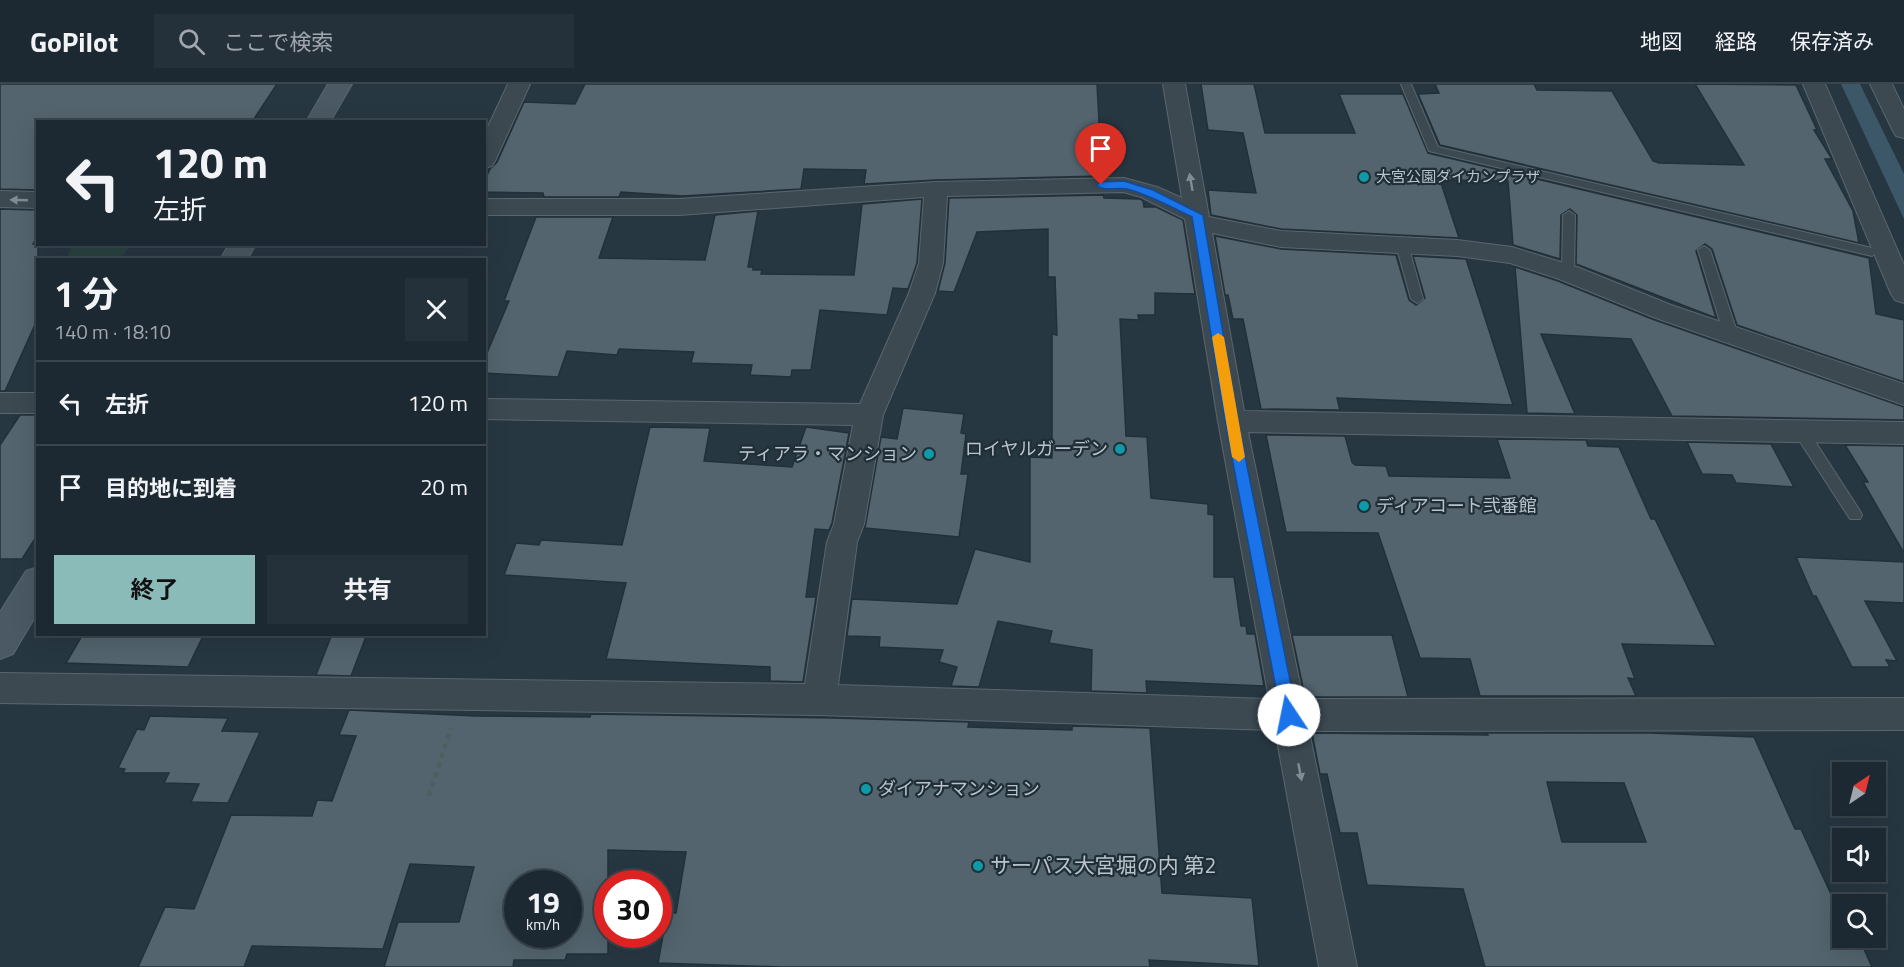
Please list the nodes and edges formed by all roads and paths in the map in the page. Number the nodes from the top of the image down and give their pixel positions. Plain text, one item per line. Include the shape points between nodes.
1 (340, 84) edge
2 (519, 84) edge
3 (1174, 84) edge
4 (1406, 84) edge
5 (1814, 84) edge
6 (1881, 84) edge
7 (319, 120) edge
8 (1904, 131) edge
9 (486, 157) edge
10 (936, 189) junction
11 (0, 199) edge
12 (36, 200) edge
13 (486, 207) edge
14 (1569, 215) dead end
15 (1198, 219) junction
16 (1402, 245) junction
17 (1704, 250) dead end
18 (1872, 252) dead end
19 (1568, 273) junction
20 (1904, 294) edge
21 (1418, 299) dead end
22 (1731, 334) junction
23 (1904, 395) edge
24 (0, 403) edge
25 (36, 403) edge
26 (486, 409) edge
27 (869, 415) junction
28 (1232, 421) junction
29 (1802, 433) junction
30 (1904, 434) edge
31 (1855, 515) dead end
32 (36, 584) edge
33 (0, 643) edge
34 (0, 688) edge
35 (462, 695) junction
36 (819, 700) junction
37 (1904, 714) edge
38 (1289, 715) junction
39 (429, 796) dead end
40 (1338, 967) edge

1 - 7 street
2 - 9 street
15 -> 3 street
4 - 18 lane via 1433,149
5 - 20 street
6 - 8 street
10 - 13 street via 679,207
10 - 15 street via 1124,185 1149,192
10 - 27 street via 931,264
12 -> 11 street
14 - 19 lane
15 - 16 street via 1281,239
15 - 28 street
16 - 19 street via 1512,255
16 - 21 lane
17 - 22 lane
19 - 22 street
22 - 23 street
24 - 25 street
26 - 27 street
27 - 36 street via 849,525 842,542
28 - 29 street
28 - 38 street
29 - 30 street
29 - 31 lane
32 - 33 street
34 - 35 street
35 - 36 street
35 - 39 path
36 - 38 street
37 - 38 street
38 -> 40 street

